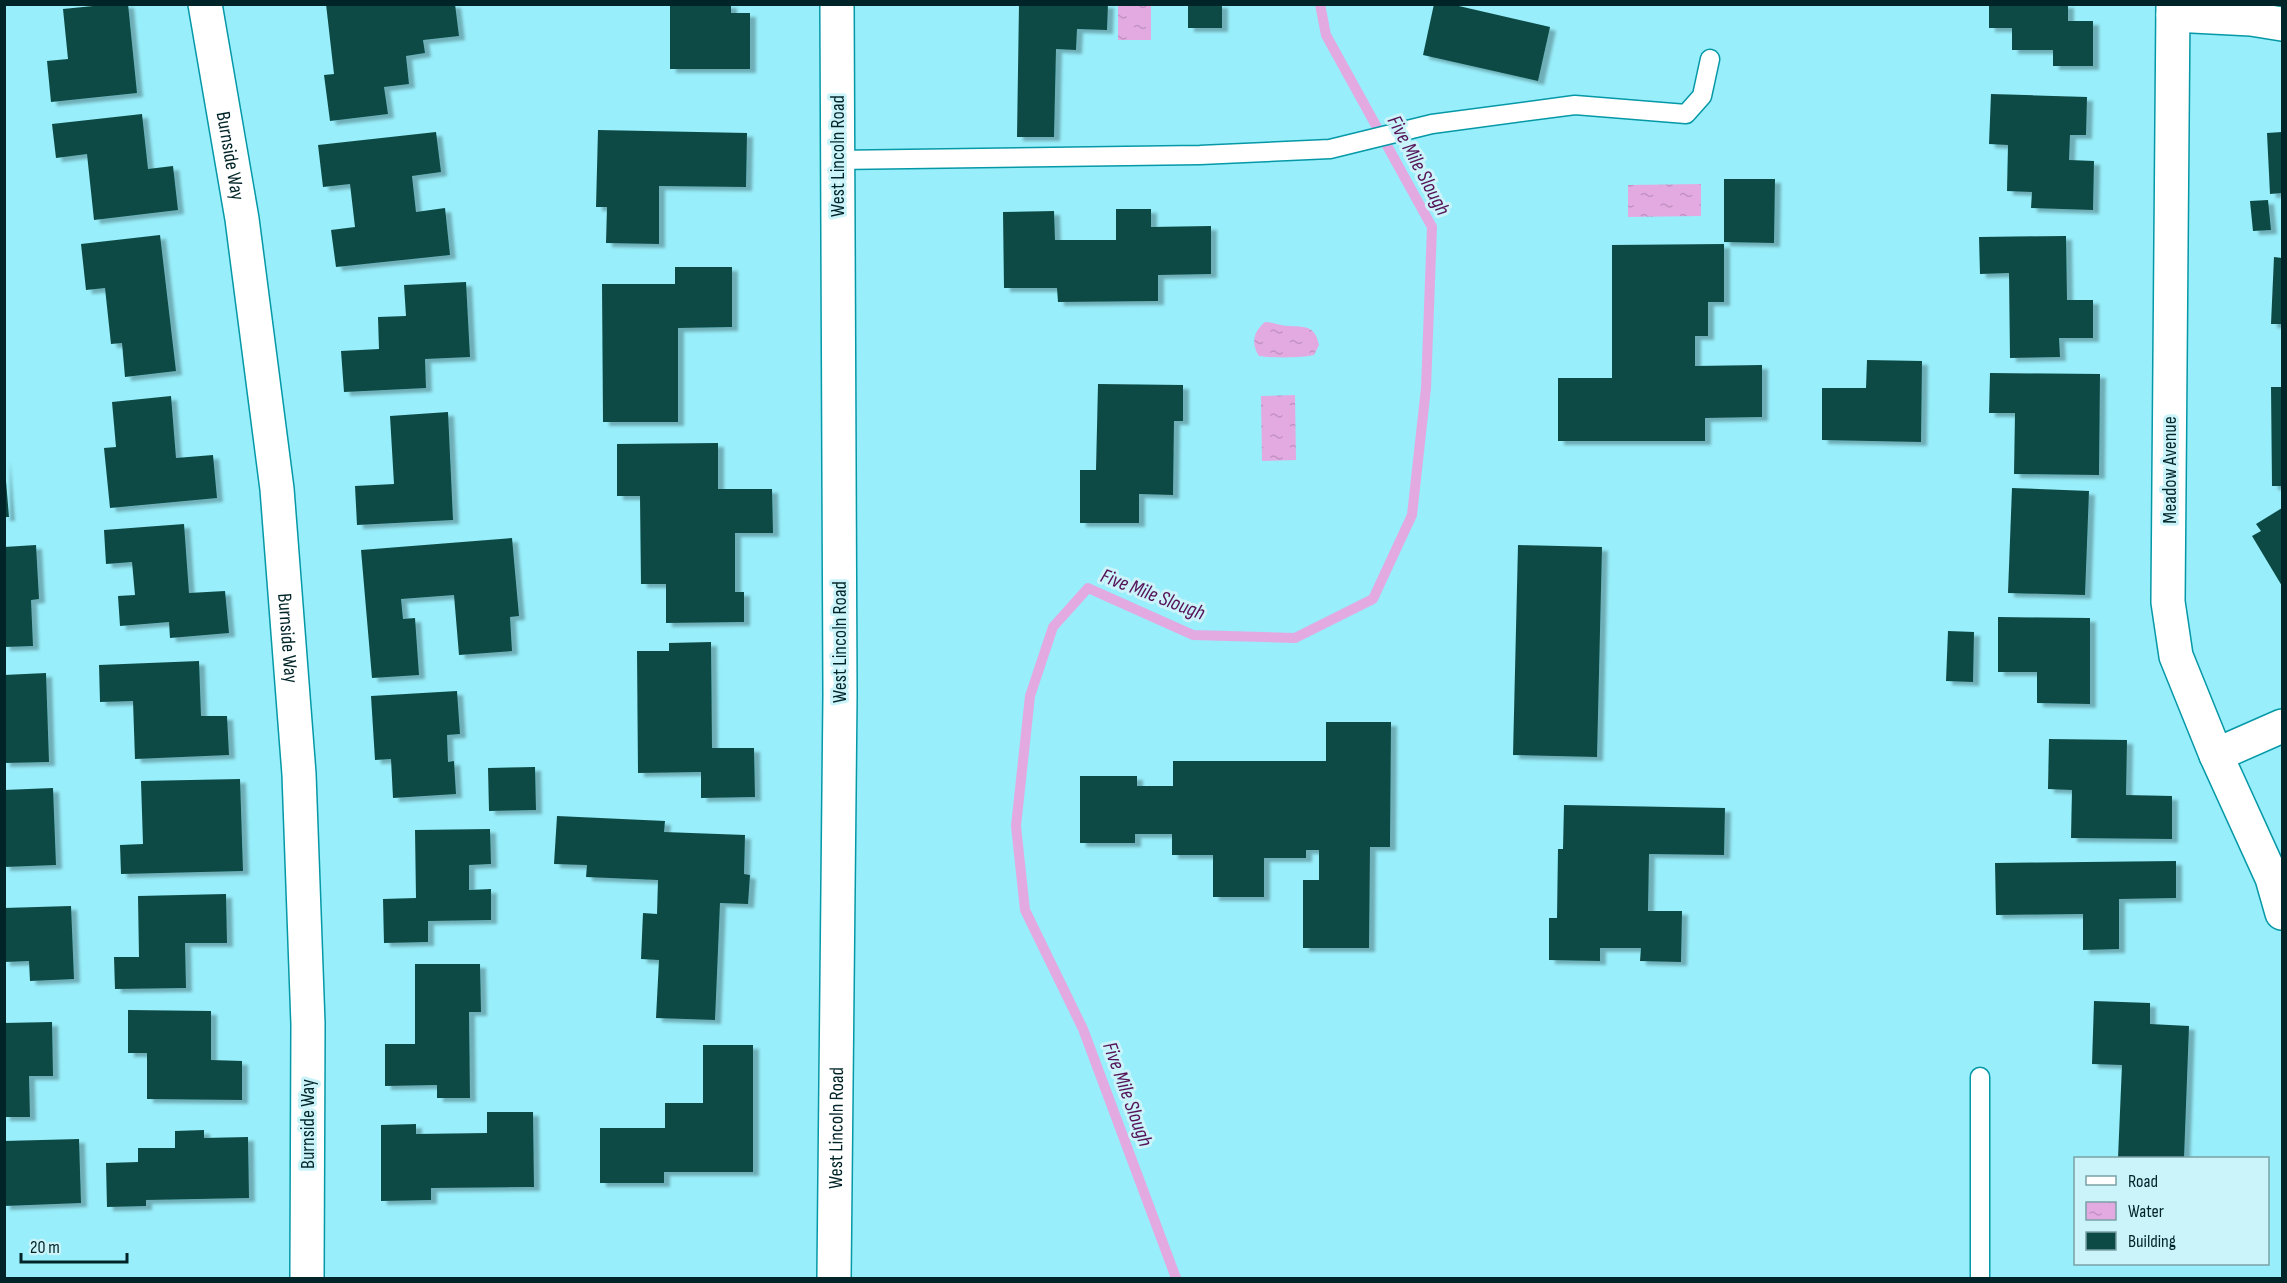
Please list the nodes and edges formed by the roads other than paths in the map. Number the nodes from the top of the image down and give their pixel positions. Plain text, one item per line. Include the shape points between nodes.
1 (205, 4) edge
2 (837, 4) edge
3 (2173, 10) edge
4 (2283, 24) edge
5 (1710, 59) dead end
6 (836, 160) junction
7 (2283, 726) edge
8 (2216, 755) junction
9 (2283, 913) edge
10 (1980, 1077) dead end
11 (307, 1278) edge
12 (834, 1278) edge
13 (1980, 1278) edge

1 - 11 street, Burnside Way via 242,219 277,489 299,774 308,1024
2 - 6 street, West Lincoln Road
3 - 4 street
3 - 8 street, Meadow Avenue via 2168,602 2176,656
5 - 6 lane via 1702,96 1686,114 1575,105 1431,124 1330,149 1200,155
6 - 12 street, West Lincoln Road via 840,695
7 - 8 street
8 - 9 street, Meadow Avenue via 2272,878
10 - 13 lane

